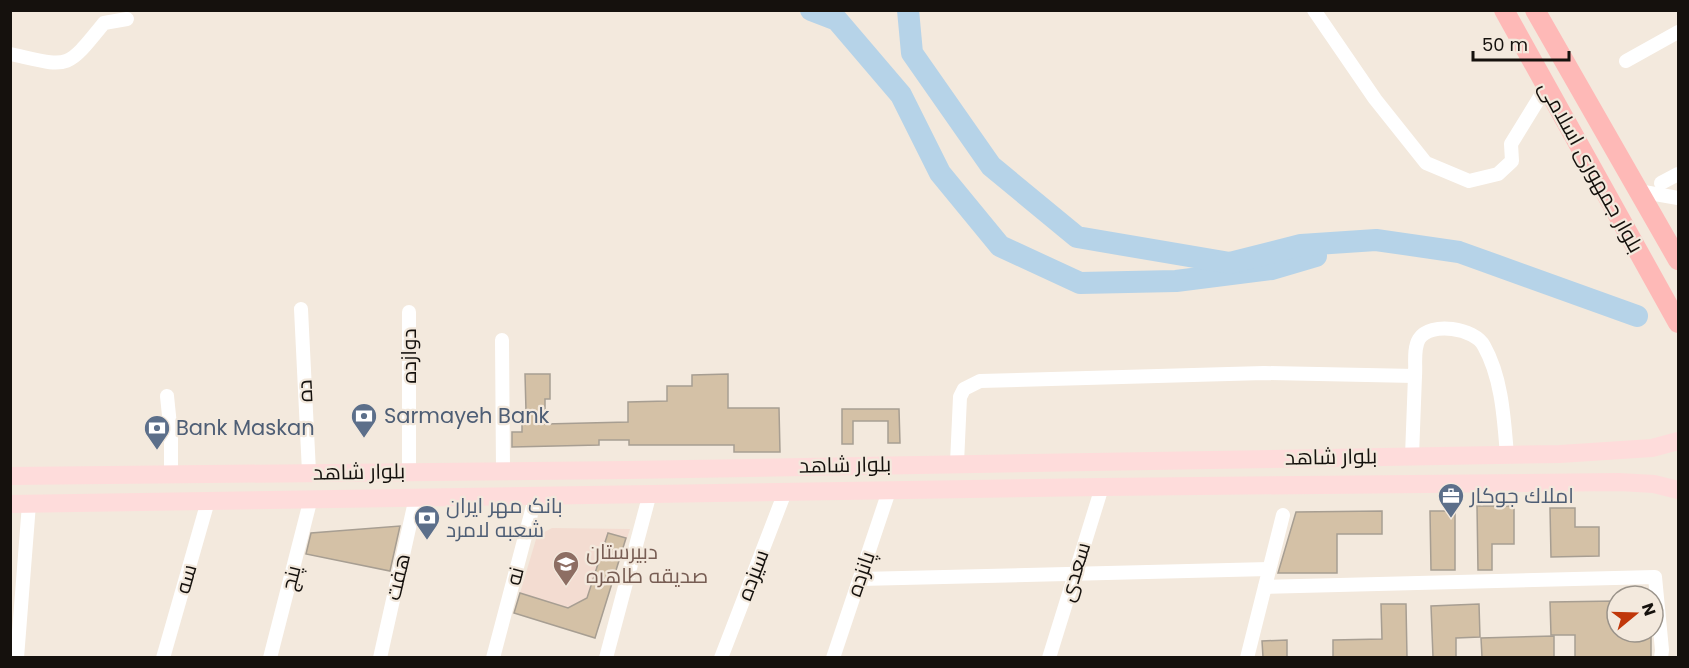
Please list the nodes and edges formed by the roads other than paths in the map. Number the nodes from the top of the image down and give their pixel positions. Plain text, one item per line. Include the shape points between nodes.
1 (1314, 10) edge
2 (1504, 10) edge
3 (1535, 10) edge
4 (127, 19) dead end
5 (1678, 32) edge
6 (10, 54) edge
7 (1626, 61) dead end
8 (1546, 87) junction
9 (1678, 174) edge
10 (1661, 183) dead end
11 (1638, 191) junction
12 (1678, 198) edge
13 (1678, 260) edge
14 (302, 309) dead end
15 (409, 312) dead end
16 (1678, 323) edge
17 (502, 340) dead end
18 (1415, 376) junction
19 (167, 396) dead end
20 (1678, 441) edge
21 (1560, 454) junction
22 (1508, 455) junction
23 (1412, 456) junction
24 (957, 463) junction
25 (827, 466) junction
26 (503, 470) junction
27 (409, 471) junction
28 (309, 472) junction
29 (372, 472) junction
30 (171, 474) junction
31 (10, 476) edge
32 (1560, 482) junction
33 (1102, 487) junction
34 (1678, 490) edge
35 (889, 491) junction
36 (785, 492) junction
37 (828, 492) junction
38 (650, 493) junction
39 (536, 495) junction
40 (416, 497) junction
41 (311, 498) junction
42 (373, 498) junction
43 (208, 501) junction
44 (10, 504) edge
45 (29, 504) junction
46 (1282, 515) dead end
47 (1269, 569) junction
48 (1075, 573) junction
49 (860, 579) junction
50 (1264, 587) junction
51 (17, 657) edge
52 (163, 657) edge
53 (270, 657) edge
54 (380, 657) edge
55 (493, 657) edge
56 (606, 657) edge
57 (721, 657) edge
58 (833, 657) edge
59 (1049, 657) edge
60 (1247, 657) edge
61 (1661, 657) edge

1 - 8 street via 1375,99 1426,163 1469,181 1498,174 1512,161 1511,144
2 - 8 main road, بلوار جمهوری اسلامی
3 - 11 main road, بلوار جمهوری اسلامی
4 - 6 street via 104,23 70,61 56,64
5 - 7 street
8 - 16 main road, بلوار جمهوری اسلامی
9 - 10 street
11 - 12 street
11 - 13 main road, بلوار جمهوری اسلامی
14 - 28 street, ده
15 - 27 street, دوازده
17 - 26 street
18 - 22 street via 1416,350 1423,334 1455,328 1475,335 1484,345 1496,378
18 - 23 street
18 - 24 street via 1264,373 980,381 964,389 960,398
19 - 30 street
20 - 21 main road, بلوار شاهد via 1652,448
21 - 22 main road, بلوار شاهد
21 - 32 main road
22 - 23 main road, بلوار شاهد
23 - 24 main road, بلوار شاهد
24 - 25 main road, بلوار شاهد
25 - 26 main road, بلوار شاهد
25 - 37 main road
26 - 27 main road, بلوار شاهد
27 - 29 main road, بلوار شاهد
28 - 29 main road, بلوار شاهد
28 - 30 main road, بلوار شاهد
29 - 42 main road
30 - 31 main road, بلوار شاهد
32 - 33 main road, بلوار شاهد
32 - 34 main road, بلوار شاهد via 1654,484
33 - 35 main road, بلوار شاهد
33 - 48 street, سعدی
35 - 37 main road, بلوار شاهد
35 - 49 street, پانزده
36 - 37 main road, بلوار شاهد
36 - 38 main road, بلوار شاهد
36 - 57 street, سیزده
38 - 39 main road, بلوار شاهد
38 - 56 street
39 - 40 main road, بلوار شاهد
39 - 55 street, نه
40 - 42 main road, بلوار شاهد
40 - 54 street, هفت
41 - 42 main road, بلوار شاهد
41 - 43 main road, بلوار شاهد
41 - 53 street, پنج
43 - 45 main road, بلوار شاهد
43 - 52 street, سه
44 - 45 main road, بلوار شاهد
45 - 51 street
46 - 47 street
47 - 48 street
47 - 50 street
48 - 49 street
48 - 59 street, سعدی
49 - 58 street, پانزده
50 - 60 street
50 - 61 street via 1655,577

